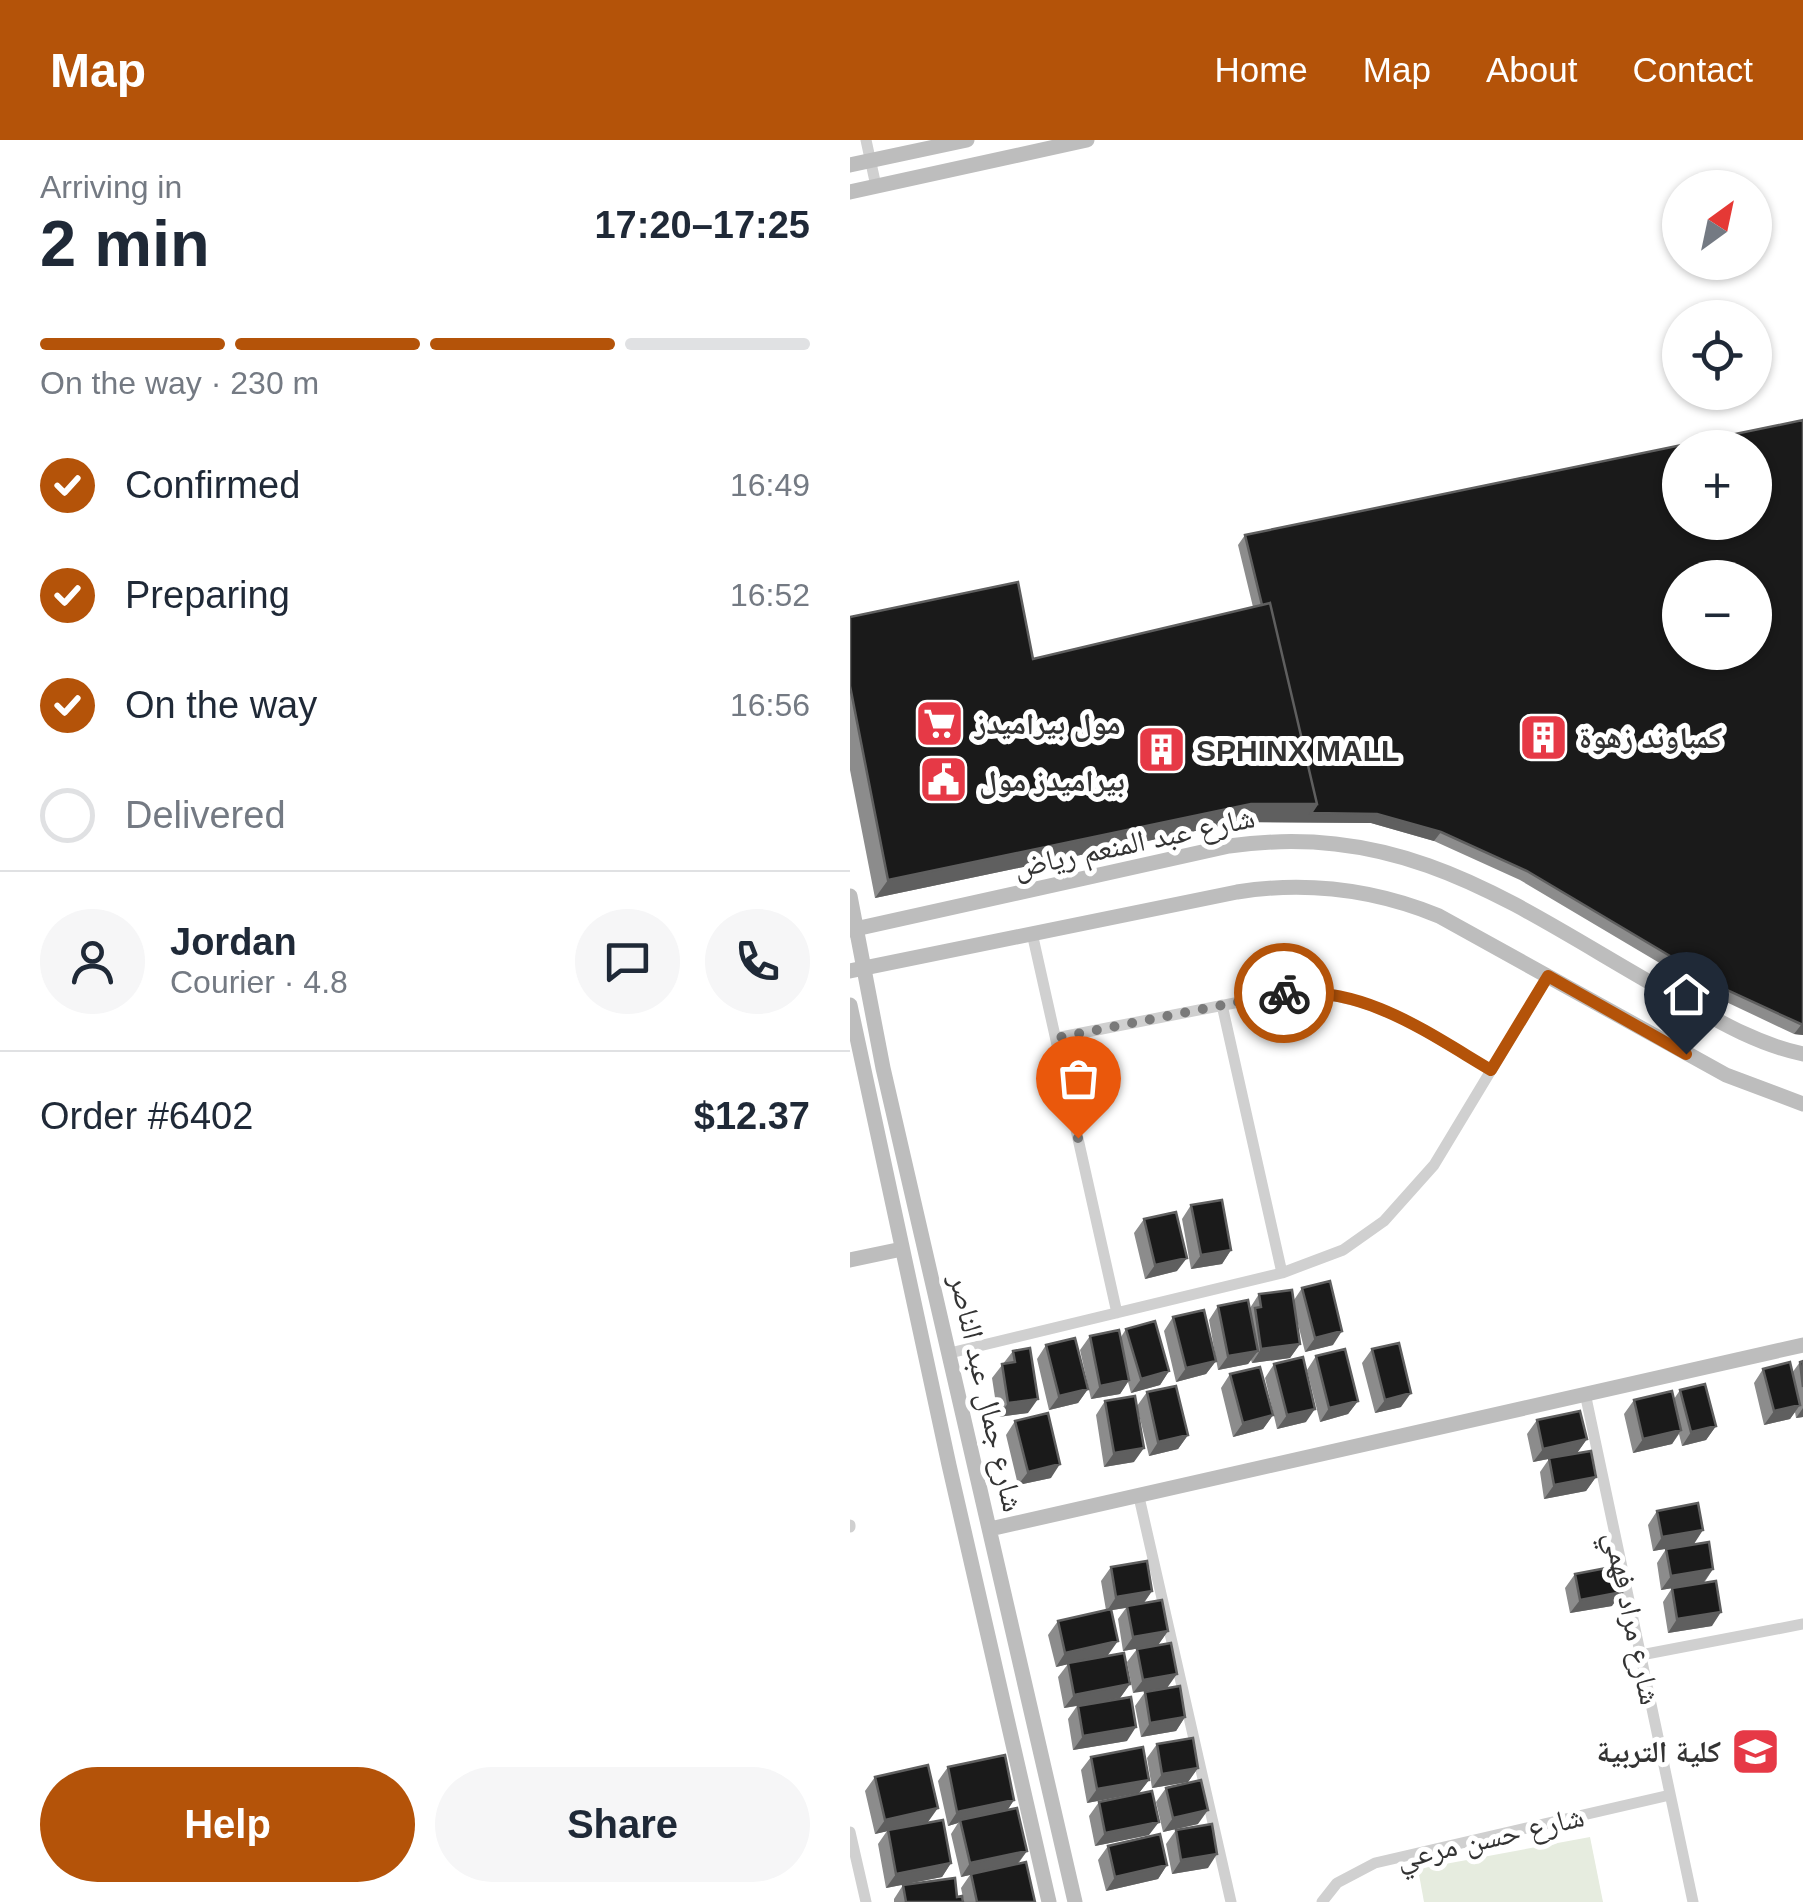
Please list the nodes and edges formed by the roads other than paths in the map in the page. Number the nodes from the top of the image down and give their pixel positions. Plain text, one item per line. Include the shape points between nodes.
1 (866, 140) edge
2 (967, 140) edge
3 (1087, 140) edge
4 (870, 161) junction
5 (850, 165) edge
6 (876, 186) junction
7 (850, 192) edge
8 (850, 896) edge
9 (854, 929) edge
10 (1032, 933) junction
11 (858, 970) edge
12 (1548, 976) junction
13 (850, 1005) edge
14 (1222, 1005) junction
15 (1056, 1038) junction
16 (1803, 1054) edge
17 (1491, 1070) junction
18 (1803, 1104) edge
19 (902, 1249) junction
20 (850, 1260) edge
21 (1282, 1273) junction
22 (1117, 1313) junction
23 (1803, 1344) edge
24 (950, 1353) junction
25 (1586, 1393) junction
26 (1140, 1497) junction
27 (990, 1529) junction
28 (1803, 1624) edge
29 (1642, 1655) junction
30 (1670, 1795) junction
31 (850, 1832) edge
32 (866, 1902) edge
33 (1049, 1902) edge
34 (1075, 1902) edge
35 (1230, 1902) edge
36 (1322, 1902) edge
37 (1693, 1902) edge

1 - 4 street
2 - 4 street
3 - 6 street
4 - 5 street
4 - 6 street
6 - 7 street
8 - 9 street, شارع جمال عبد الناصر
9 - 11 street, شارع جمال عبد الناصر
9 - 16 street, شارع عبد المنعم رياض via 1229,846 1348,843 1461,877 1745,1036
10 - 11 street
10 - 12 street via 1237,892 1340,888 1439,916
10 - 15 street
11 - 24 street, شارع جمال عبد الناصر
12 - 17 street
12 - 18 street via 1726,1075
13 - 19 street, شارع جمال عبد الناصر
14 - 15 street
14 - 17 street via 1298,992 1358,999
14 - 21 street
15 - 22 street
17 - 21 street via 1434,1165 1402,1204 1343,1250
19 - 20 street
19 - 33 street, شارع جمال عبد الناصر
21 - 22 street
22 - 24 street
23 - 25 street
24 - 27 street, شارع جمال عبد الناصر
25 - 26 street
25 - 29 street, شارع مراد فهمي
26 - 27 street
26 - 35 street
27 - 34 street, شارع جمال عبد الناصر
28 - 29 street
29 - 30 street, شارع مراد فهمي
30 - 36 street, شارع حسن مرعي via 1375,1863 1337,1882
30 - 37 street, شارع مراد فهمي
31 - 32 street

